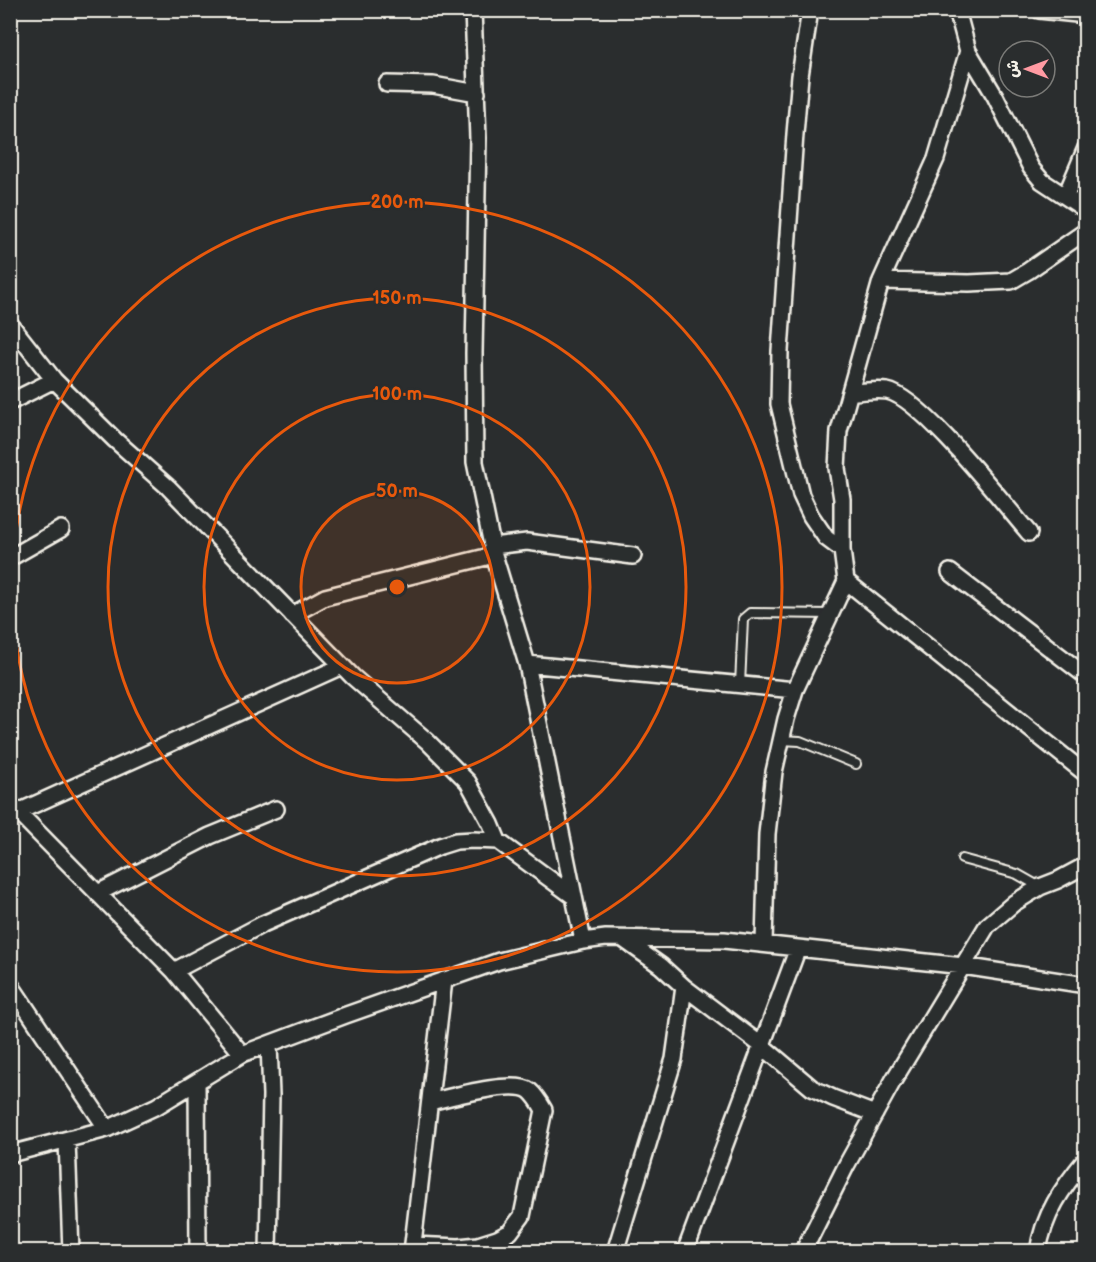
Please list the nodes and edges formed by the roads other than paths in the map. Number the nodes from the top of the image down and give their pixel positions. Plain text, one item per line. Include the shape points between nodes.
1 (473, 10) edge
2 (810, 10) edge
3 (957, 10) edge
4 (1039, 10) edge
5 (1086, 15) edge
6 (968, 51) junction
7 (387, 84) dead end
8 (477, 93) junction
9 (1086, 148) edge
10 (1066, 195) junction
11 (1086, 210) edge
12 (1086, 231) edge
13 (881, 281) junction
14 (10, 324) edge
15 (54, 380) junction
16 (850, 392) junction
17 (10, 402) edge
18 (61, 530) dead end
19 (1029, 533) dead end
20 (842, 550) junction
21 (494, 551) junction
22 (633, 556) dead end
23 (10, 558) edge
24 (950, 572) dead end
25 (846, 581) junction
26 (831, 614) junction
27 (292, 615) junction
28 (527, 664) junction
29 (342, 666) junction
30 (1086, 676) edge
31 (740, 685) junction
32 (795, 690) junction
33 (781, 740) junction
34 (856, 764) dead end
35 (1086, 774) edge
36 (14, 808) edge
37 (276, 809) dead end
38 (498, 842) junction
39 (962, 859) dead end
40 (1086, 865) edge
41 (1040, 887) junction
42 (98, 893) junction
43 (573, 896) junction
44 (623, 939) junction
45 (583, 941) junction
46 (764, 943) junction
47 (798, 948) junction
48 (963, 966) junction
49 (174, 971) junction
50 (444, 980) junction
51 (10, 984) edge
52 (1086, 985) edge
53 (684, 987) junction
54 (269, 1044) junction
55 (761, 1045) junction
56 (242, 1054) junction
57 (197, 1082) junction
58 (430, 1102) junction
59 (875, 1114) junction
60 (107, 1128) junction
61 (67, 1140) junction
62 (10, 1154) edge
63 (1086, 1159) edge
64 (413, 1248) edge
65 (71, 1251) edge
66 (198, 1251) edge
67 (268, 1251) edge
68 (615, 1251) edge
69 (684, 1251) edge
70 (803, 1251) edge
71 (1038, 1251) edge

1 - 8 street
2 - 20 street via 795,134 779,404 801,495 826,538
3 - 6 street
4 - 5 street
6 - 10 street via 1031,168 1042,181
6 - 13 street via 936,159
7 - 8 street via 432,85
8 - 21 street via 475,462
9 - 10 street
10 - 11 street
12 - 13 street via 1011,281
13 - 16 street
14 - 15 street
15 - 17 street
15 - 27 street via 168,487
16 - 19 street via 888,391 911,403
16 - 20 street via 838,431
18 - 23 street
20 - 25 street
21 - 22 street via 527,542
21 - 27 street via 325,597
21 - 28 street
24 - 30 street
25 - 26 street
25 - 35 street
26 - 31 lane via 750,613 743,619
26 - 32 street
27 - 29 street
28 - 31 street
28 - 43 street
29 - 36 street
29 - 38 street via 468,782
31 - 32 street
32 - 33 street
33 - 34 lane via 800,741
33 - 46 street via 766,834
36 - 42 street
37 - 42 street via 210,836
38 - 43 street
38 - 49 street via 473,840 440,846 263,924
39 - 41 lane via 1017,873
40 - 41 street
41 - 48 street via 987,926
42 - 49 street
43 - 45 street
44 - 45 street
44 - 46 street
44 - 53 street
45 - 50 street via 499,961
46 - 47 street
47 - 48 street
47 - 55 street
48 - 52 street
48 - 59 street
49 - 56 street
50 - 54 street
50 - 58 street
51 - 60 street
53 - 55 street
53 - 68 street via 674,1059
54 - 56 street
54 - 67 street
55 - 59 street via 812,1088
55 - 69 street
56 - 57 street
57 - 60 street
57 - 66 street
58 - 64 street
58 - 64 street via 518,1086 529,1090 544,1110 522,1216 510,1232 478,1245
59 - 70 street
60 - 61 street
61 - 62 street
61 - 65 street
63 - 71 street via 1063,1188 1041,1232

